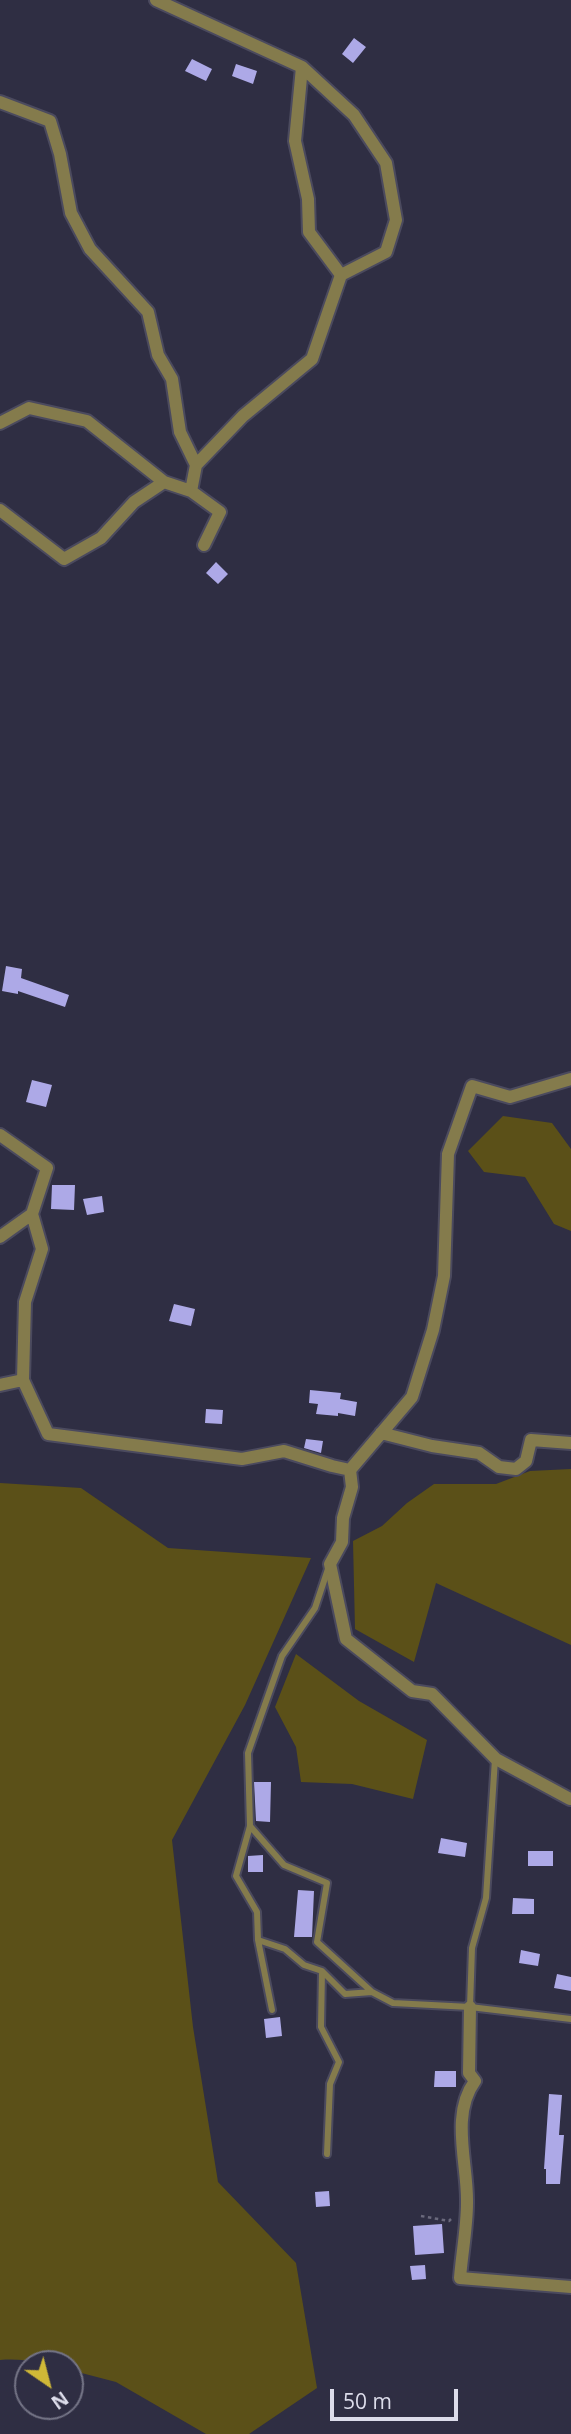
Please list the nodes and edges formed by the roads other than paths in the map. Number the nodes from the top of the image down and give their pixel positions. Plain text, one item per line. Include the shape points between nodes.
1 (156, 0) edge
2 (302, 67) junction
3 (0, 102) edge
4 (341, 275) junction
5 (0, 423) edge
6 (196, 465) junction
7 (164, 482) junction
8 (191, 491) junction
9 (0, 510) edge
10 (204, 545) dead end
11 (571, 1079) edge
12 (0, 1135) edge
13 (32, 1214) junction
14 (0, 1237) edge
15 (23, 1380) junction
16 (0, 1385) edge
17 (382, 1433) junction
18 (571, 1443) edge
19 (350, 1470) junction
20 (330, 1564) junction
21 (496, 1759) junction
22 (571, 1799) edge
23 (250, 1826) junction
24 (258, 1940) junction
25 (322, 1971) junction
26 (372, 1992) junction
27 (470, 2007) junction
28 (272, 2010) dead end
29 (571, 2019) edge
30 (327, 2154) dead end
31 (571, 2287) edge

1 - 2 street
2 - 4 street via 295,141 310,232
2 - 4 street via 354,115 386,163 396,220 386,252
3 - 6 street via 50,121 71,213 90,249 148,312 158,355 172,379 180,432
4 - 6 street via 312,359 243,416
5 - 7 street via 29,408 87,421
6 - 8 street
7 - 8 street
7 - 9 street via 134,502 101,538 64,558
8 - 10 street via 220,512
11 - 17 street via 510,1097 472,1086 448,1154 444,1276 433,1331 412,1397
12 - 13 street via 47,1168
13 - 14 street
13 - 15 street via 42,1249 26,1302
15 - 16 street
15 - 19 street via 48,1434 242,1459 284,1451
17 - 18 street via 479,1453 499,1467 516,1469 526,1461 531,1440
17 - 19 street
19 - 20 street via 352,1488 342,1542
20 - 21 street via 346,1639 412,1691 432,1694
20 - 23 lane via 315,1608 282,1656 248,1753
21 - 22 street
21 - 27 lane via 486,1898 472,1948
23 - 24 lane via 236,1875 257,1912
23 - 26 lane via 284,1865 327,1884 317,1942
24 - 25 lane via 285,1949 304,1965
24 - 28 lane
25 - 26 lane via 345,1994
25 - 30 lane via 321,2027 339,2062 330,2084
26 - 27 lane via 393,2003
27 - 29 lane
27 - 31 street via 470,2073 475,2081 460,2126 467,2203 460,2278

